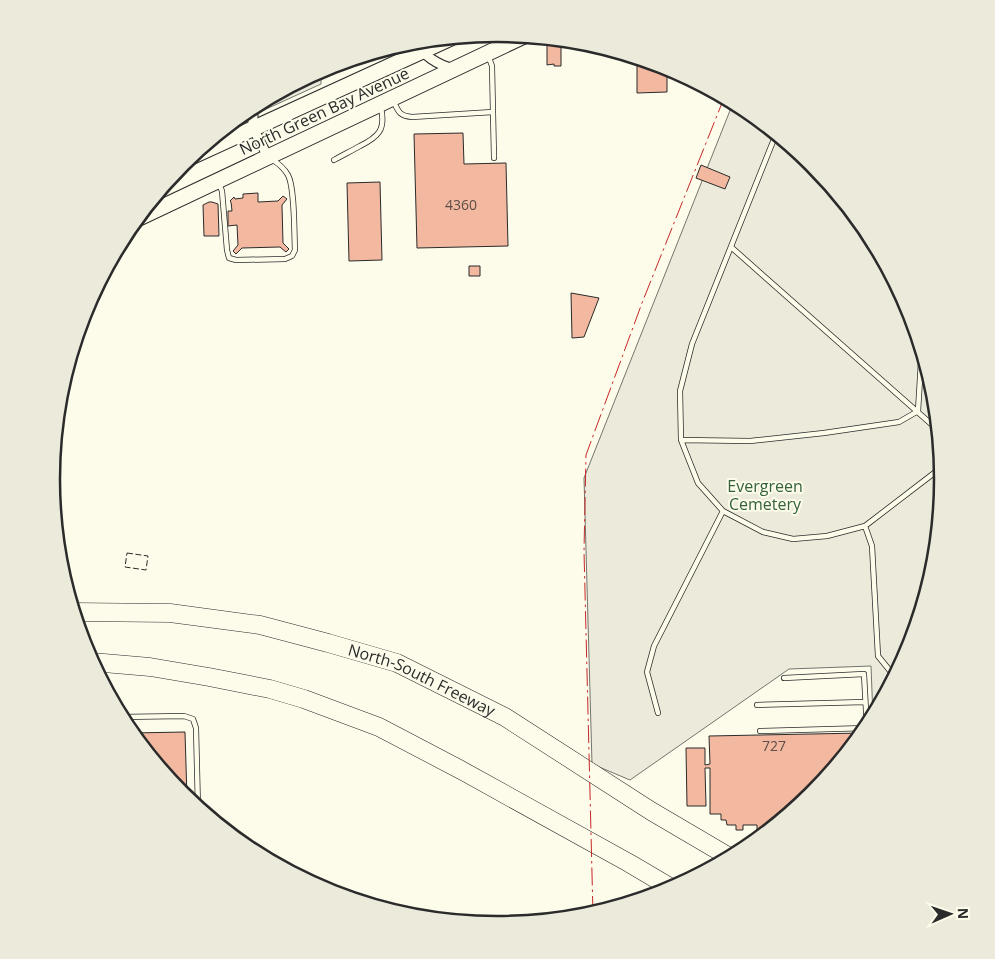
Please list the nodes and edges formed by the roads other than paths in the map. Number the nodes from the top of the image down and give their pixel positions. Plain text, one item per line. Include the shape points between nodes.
1 (511, 42) edge
2 (421, 49) edge
3 (408, 52) edge
4 (488, 54) junction
5 (455, 69) junction
6 (386, 101) junction
7 (493, 112) junction
8 (252, 118) edge
9 (253, 128) junction
10 (773, 141) edge
11 (216, 145) edge
12 (268, 157) junction
13 (494, 158) dead end
14 (334, 160) dead end
15 (217, 180) junction
16 (153, 211) edge
17 (731, 246) junction
18 (921, 369) edge
19 (918, 412) junction
20 (931, 424) edge
21 (681, 440) junction
22 (934, 474) edge
23 (723, 511) junction
24 (865, 526) junction
25 (81, 612) edge
26 (101, 663) edge
27 (890, 671) edge
28 (107, 675) edge
29 (209, 677) junction
30 (784, 678) dead end
31 (865, 702) junction
32 (757, 705) dead end
33 (658, 713) dead end
34 (866, 714) edge
35 (131, 717) edge
36 (857, 728) edge
37 (760, 731) dead end
38 (198, 798) edge
39 (723, 853) edge
40 (664, 883) edge

1 - 4 main road, North Green Bay Avenue
2 - 5 street via 439,64
3 - 9 main road, North Green Bay Avenue
4 - 5 main road, North Green Bay Avenue
4 - 7 lane via 492,66
5 - 6 main road, North Green Bay Avenue
6 - 7 lane via 404,116 412,117
6 - 12 main road, North Green Bay Avenue
6 - 14 lane via 381,130 374,139
7 - 13 lane
8 - 9 street
9 - 11 main road, North Green Bay Avenue
9 - 12 street
10 - 17 lane
12 - 15 main road, North Green Bay Avenue
12 - 15 lane via 289,176 295,250 292,256 285,259 229,258 222,191
15 - 16 main road, North Green Bay Avenue
17 - 19 lane
17 - 21 lane via 692,344 680,391
18 - 19 lane
19 - 20 lane
19 - 21 lane via 899,422 824,433 750,441
21 - 23 lane via 698,482
22 - 24 lane
23 - 24 lane via 763,532 793,539 827,536
23 - 33 lane via 654,646 646,672
24 - 27 lane via 872,546 878,656
25 - 39 highway, North-South Freeway via 170,613 260,625 397,663 506,716 651,811
26 - 29 highway
28 - 29 highway
29 - 40 highway via 304,699 379,727
30 - 31 lane via 864,674
31 - 32 lane
31 - 34 lane
35 - 38 lane via 184,716 193,719
36 - 37 lane

